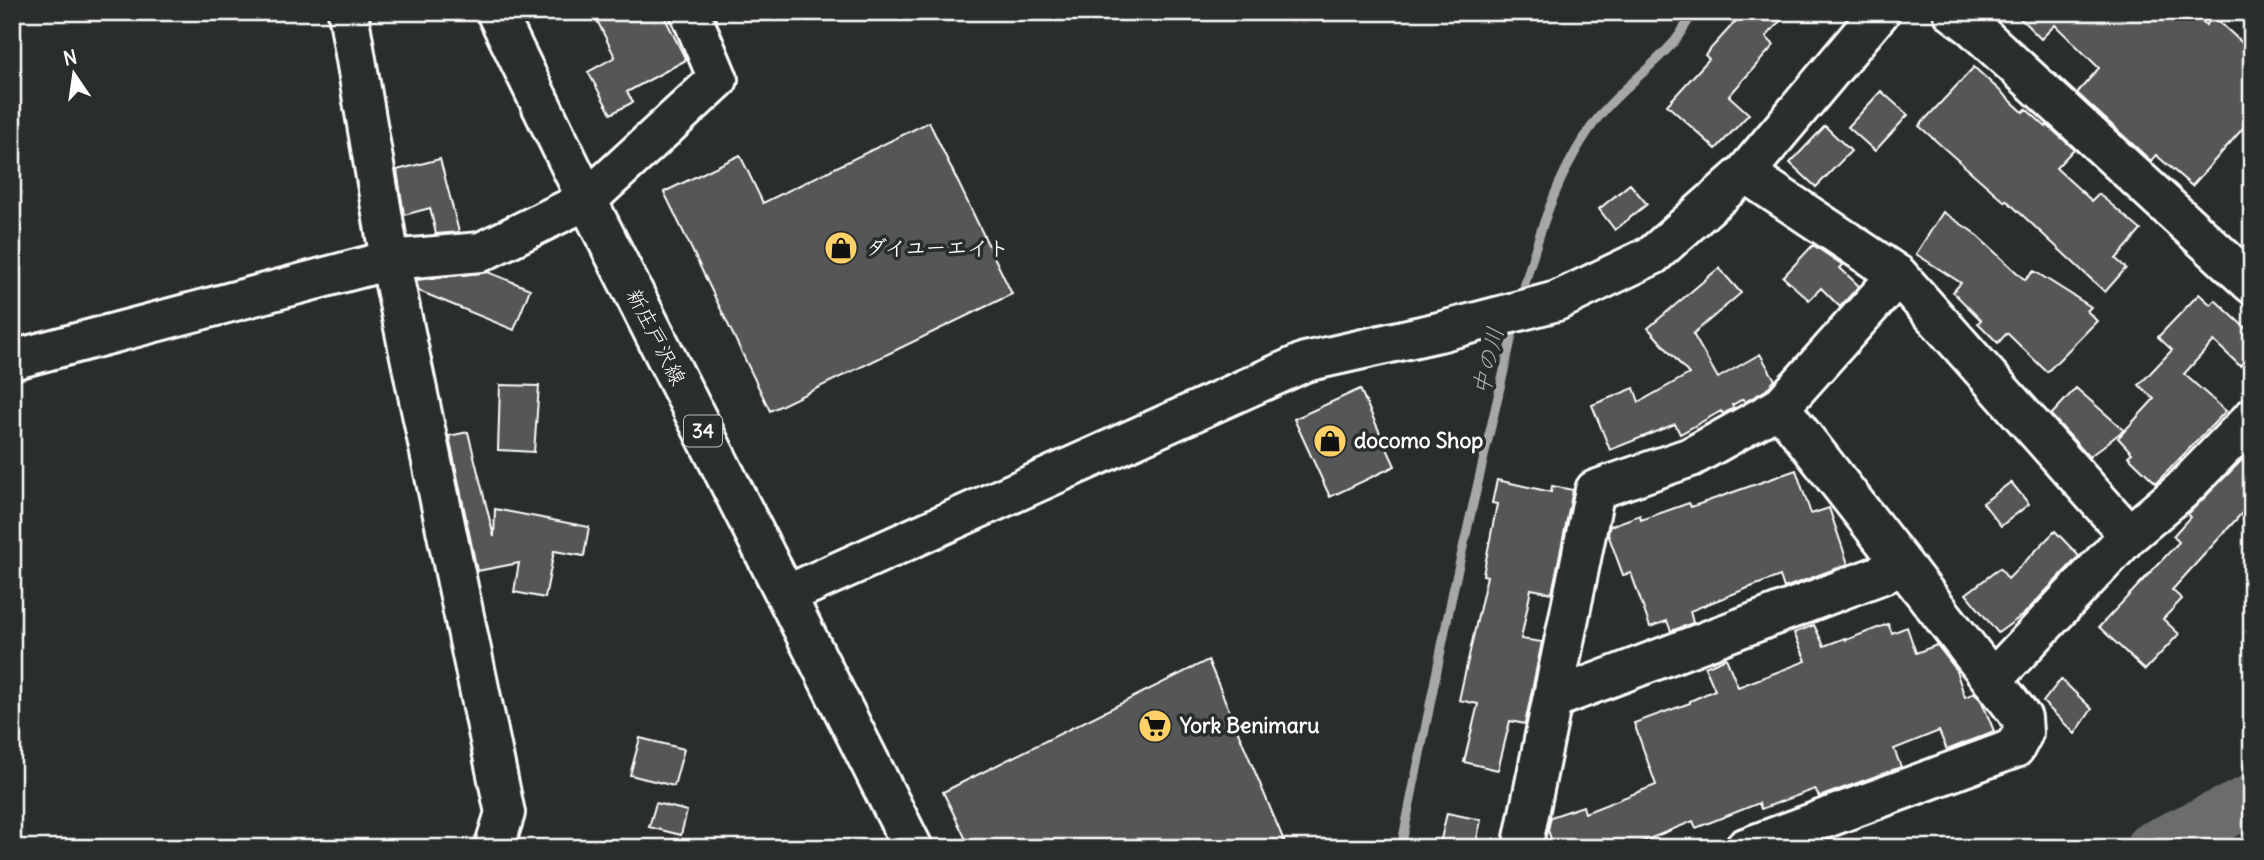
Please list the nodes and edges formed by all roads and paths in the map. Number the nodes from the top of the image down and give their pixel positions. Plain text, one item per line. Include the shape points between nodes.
1 (348, 12) edge
2 (496, 12) edge
3 (690, 12) edge
4 (1880, 12) edge
5 (1953, 12) edge
6 (1745, 173) junction
7 (587, 200) junction
8 (390, 260) junction
9 (1898, 275) junction
10 (2252, 284) edge
11 (12, 359) edge
12 (1780, 407) junction
13 (2252, 418) edge
14 (2129, 535) junction
15 (1904, 566) junction
16 (786, 596) junction
17 (1992, 680) junction
18 (1553, 699) junction
19 (494, 848) edge
20 (913, 848) edge
21 (1522, 848) edge
22 (1745, 848) edge

1 - 8 street
2 - 7 street, 新庄戸沢線 / 34
3 - 7 street via 718,79
4 - 6 street
5 - 10 street
6 - 9 street
6 - 16 street via 1653,255 1557,301 1305,362
7 - 8 street via 481,252
7 - 16 street, 新庄戸沢線 / 34
8 - 11 street
8 - 19 street via 505,813
9 - 12 street
9 - 14 street
12 - 15 street
12 - 18 street via 1691,457 1595,490
13 - 14 street via 2181,491
14 - 17 street
15 - 17 street
15 - 18 street
16 - 20 street, 新庄戸沢線 / 34
17 - 22 street via 2022,718 2023,733 2015,748
18 - 21 street

